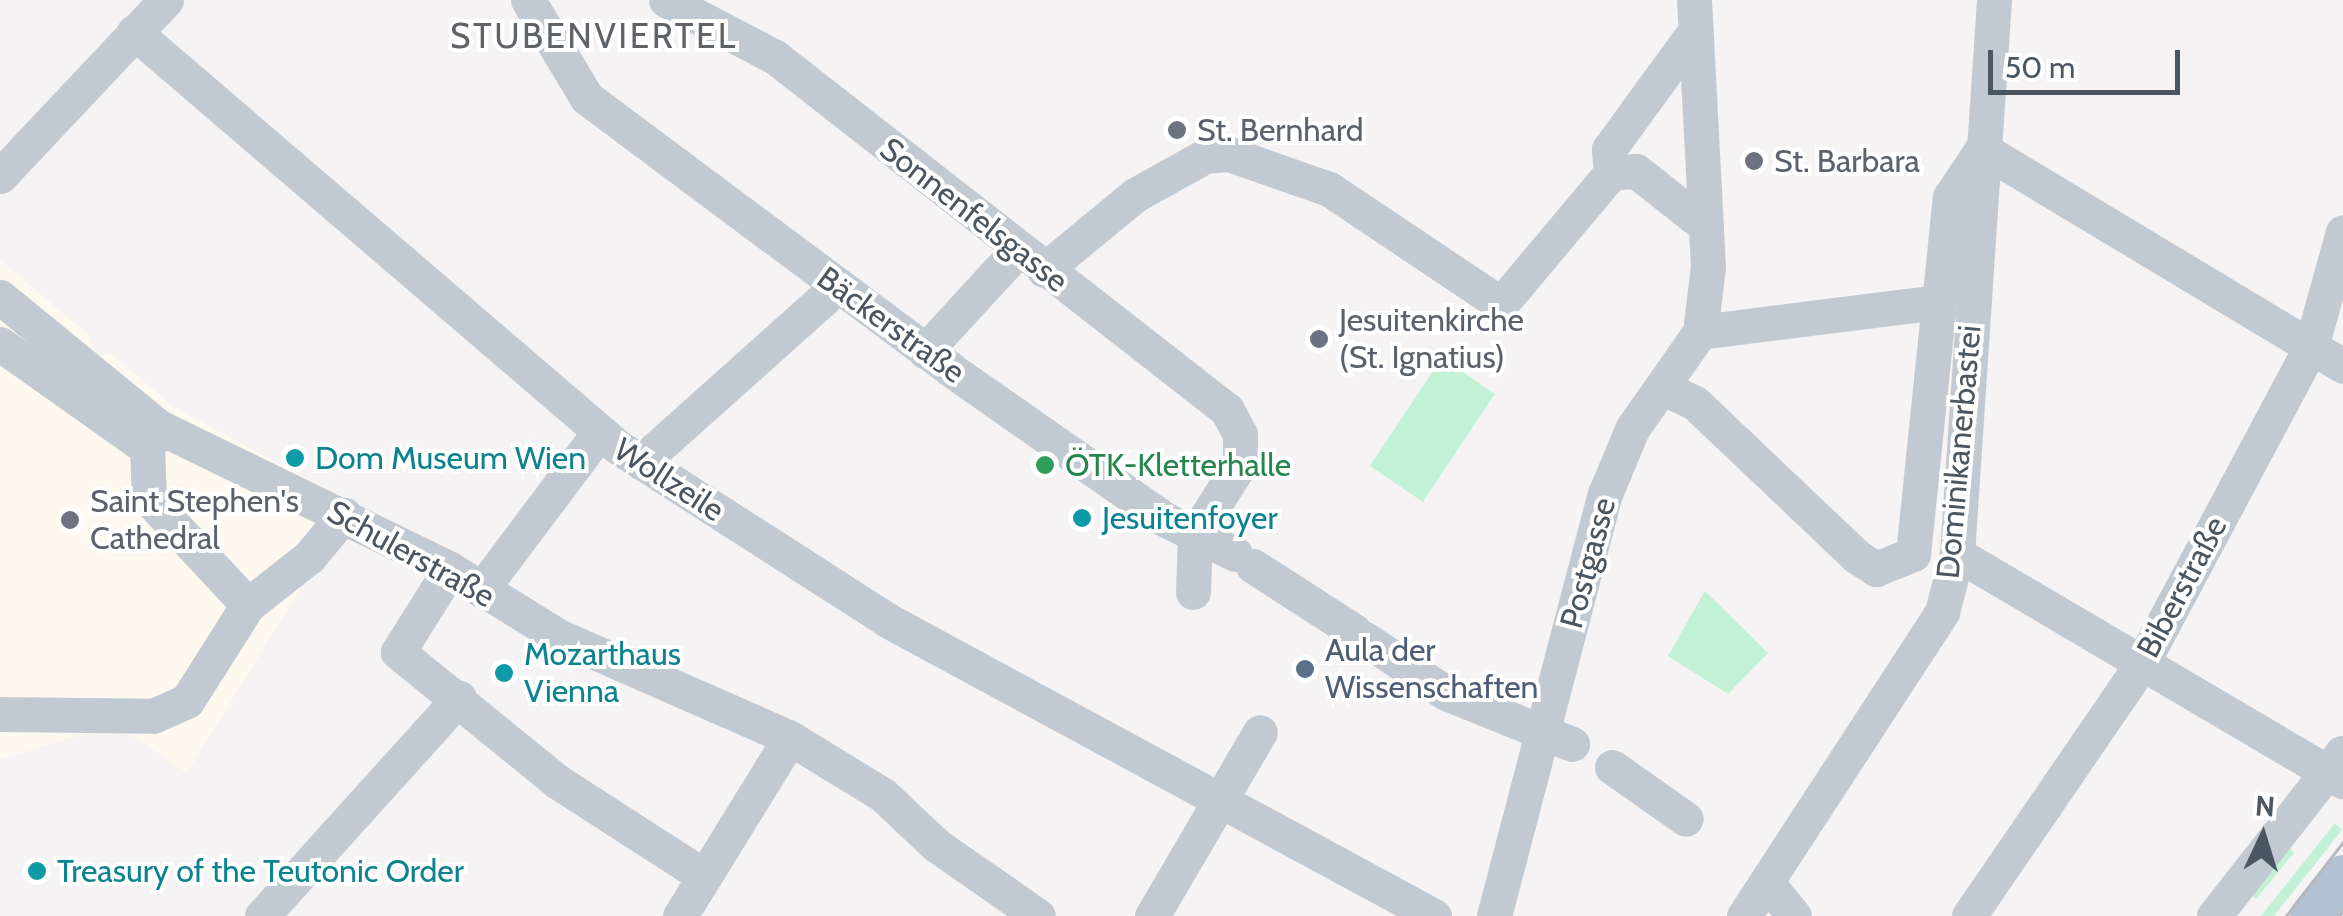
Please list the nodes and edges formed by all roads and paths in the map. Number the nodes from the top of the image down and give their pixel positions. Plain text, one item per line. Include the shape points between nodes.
1 (166, 0) edge
2 (528, 0) edge
3 (666, 0) edge
4 (1694, 0) edge
5 (1994, 0) edge
6 (134, 32) junction
7 (1690, 38) junction
8 (1982, 148) junction
9 (1611, 173) junction
10 (0, 176) edge
11 (1706, 226) junction
12 (2343, 232) edge
13 (1031, 260) junction
14 (838, 286) junction
15 (0, 297) edge
16 (1937, 302) junction
17 (1700, 332) junction
18 (0, 344) edge
19 (2311, 347) junction
20 (925, 352) junction
21 (2343, 366) edge
22 (1666, 388) junction
23 (598, 434) junction
24 (153, 438) junction
25 (640, 462) junction
26 (344, 515) junction
27 (1195, 535) junction
28 (1957, 554) junction
29 (450, 569) junction
30 (480, 590) junction
31 (1192, 592) dead end
32 (248, 605) junction
33 (2141, 665) junction
34 (460, 698) junction
35 (0, 715) edge
36 (1269, 716) dead end
37 (790, 738) junction
38 (1558, 738) junction
39 (1612, 767) dead end
40 (2338, 768) edge
41 (1219, 804) junction
42 (1686, 819) dead end
43 (704, 876) junction
44 (2343, 876) edge
45 (1768, 884) junction
46 (262, 916) edge
47 (680, 916) edge
48 (1038, 916) edge
49 (1152, 916) edge
50 (1434, 916) edge
51 (1494, 916) edge
52 (1744, 916) edge
53 (1794, 916) edge
54 (1970, 916) edge
55 (2214, 916) edge
56 (2312, 916) edge

1 - 6 street
2 - 14 street, Bäckerstraße via 586,98
3 - 13 street, Sonnenfelsgasse via 775,57
4 - 7 street, Postgasse
5 - 8 street, Dominikanerbastei
6 - 10 street
6 - 23 street, Wollzeile
7 - 9 street via 1609,149
7 - 11 street, Postgasse
8 - 16 street, Dominikanerbastei via 1950,196
8 - 19 street
8 - 28 street, Dominikanerbastei
9 - 11 street via 1636,171
9 - 13 street via 1501,304 1329,188 1229,154 1204,156
11 - 17 street, Postgasse
12 - 19 street, Biberstraße
13 - 20 street
13 - 27 street, Sonnenfelsgasse via 1212,394 1240,434 1240,464
14 - 20 street, Bäckerstraße
14 - 25 street
15 - 24 street, Schulerstraße
16 - 17 street
16 - 22 street, Dominikanerbastei via 1922,528 1913,554 1894,567 1856,556 1694,404
17 - 22 street, Postgasse
18 - 24 street
19 - 21 street
19 - 33 street, Biberstraße
20 - 27 street, Bäckerstraße
22 - 38 street, Postgasse via 1632,429 1605,494
23 - 25 street, Wollzeile
23 - 30 street
24 - 26 street, Schulerstraße via 260,475
24 - 32 street via 149,500
25 - 41 street, Wollzeile via 887,620
26 - 29 street, Schulerstraße
26 - 32 street via 309,557
27 - 31 street
27 - 38 street, Bäckerstraße via 1446,693
28 - 33 street
28 - 45 street, Dominikanerbastei via 1936,622
29 - 30 street, Schulerstraße
29 - 34 street via 398,652
30 - 37 street, Schulerstraße via 558,636
32 - 35 street via 187,700 153,716
33 - 40 street
33 - 54 street, Biberstraße
34 - 43 street via 558,782
34 - 46 street
36 - 41 street
37 - 43 street
37 - 48 street, Schulerstraße via 883,795 936,845
38 - 51 street, Postgasse
39 - 42 street
40 - 55 street
41 - 49 street
41 - 50 street, Wollzeile
43 - 47 street
44 - 56 main road
45 - 52 street, Dominikanerbastei
45 - 53 street

